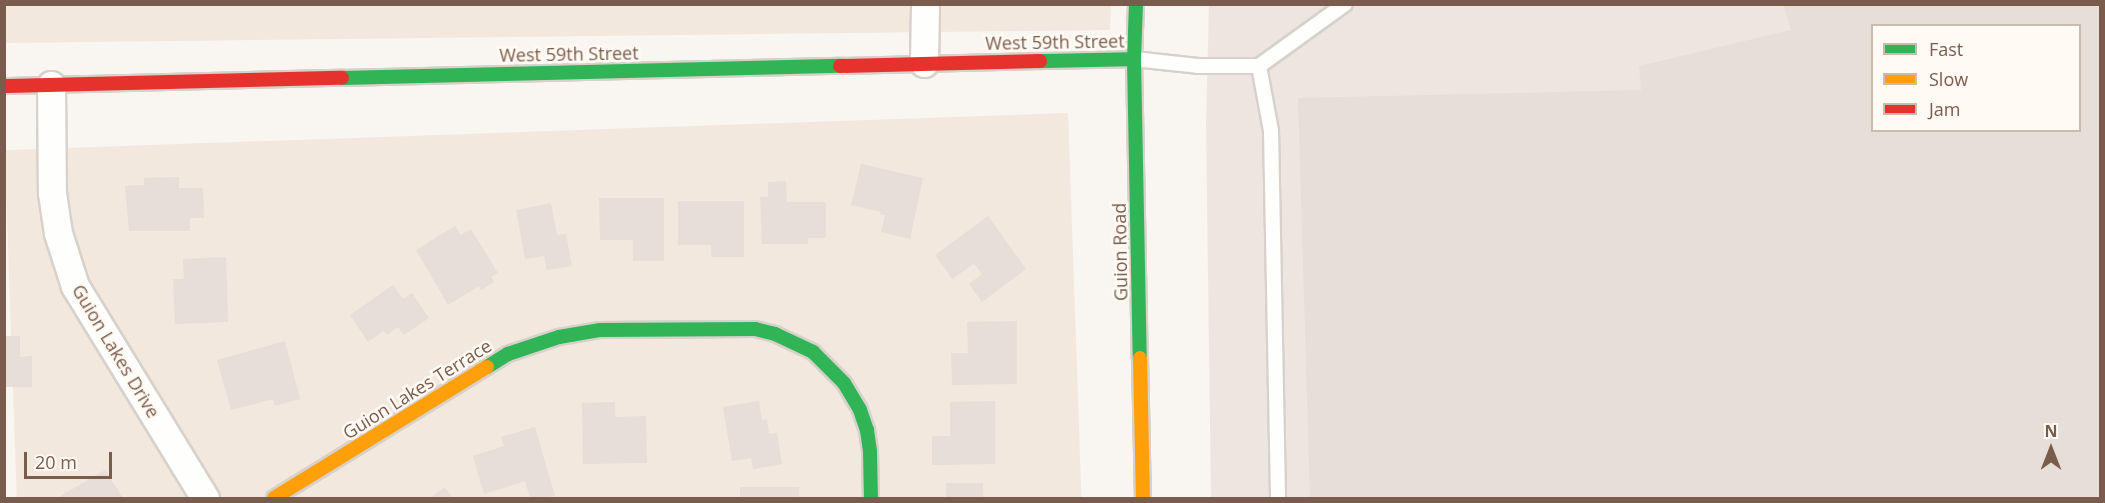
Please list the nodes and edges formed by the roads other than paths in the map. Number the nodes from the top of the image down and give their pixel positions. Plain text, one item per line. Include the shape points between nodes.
1 (925, 4) edge
2 (1136, 4) edge
3 (1345, 4) edge
4 (1134, 59) junction
5 (924, 63) junction
6 (1259, 66) junction
7 (51, 85) junction
8 (4, 86) edge
9 (205, 498) edge
10 (274, 498) edge
11 (871, 498) edge
12 (1143, 498) edge
13 (1278, 498) edge

1 - 5 street
2 - 4 street, Guion Road
3 - 6 lane
4 - 5 street, West 59th Street
4 - 6 lane via 1198,66
4 - 12 street, Guion Road
5 - 7 street, West 59th Street
6 - 13 lane via 1271,131
7 - 8 street, West 59th Street
7 - 9 street, Guion Lakes Drive via 52,193 58,233 75,286
10 - 11 street, Guion Lakes Terrace via 508,354 559,337 600,330 755,329 804,347 822,359 850,392 867,430

